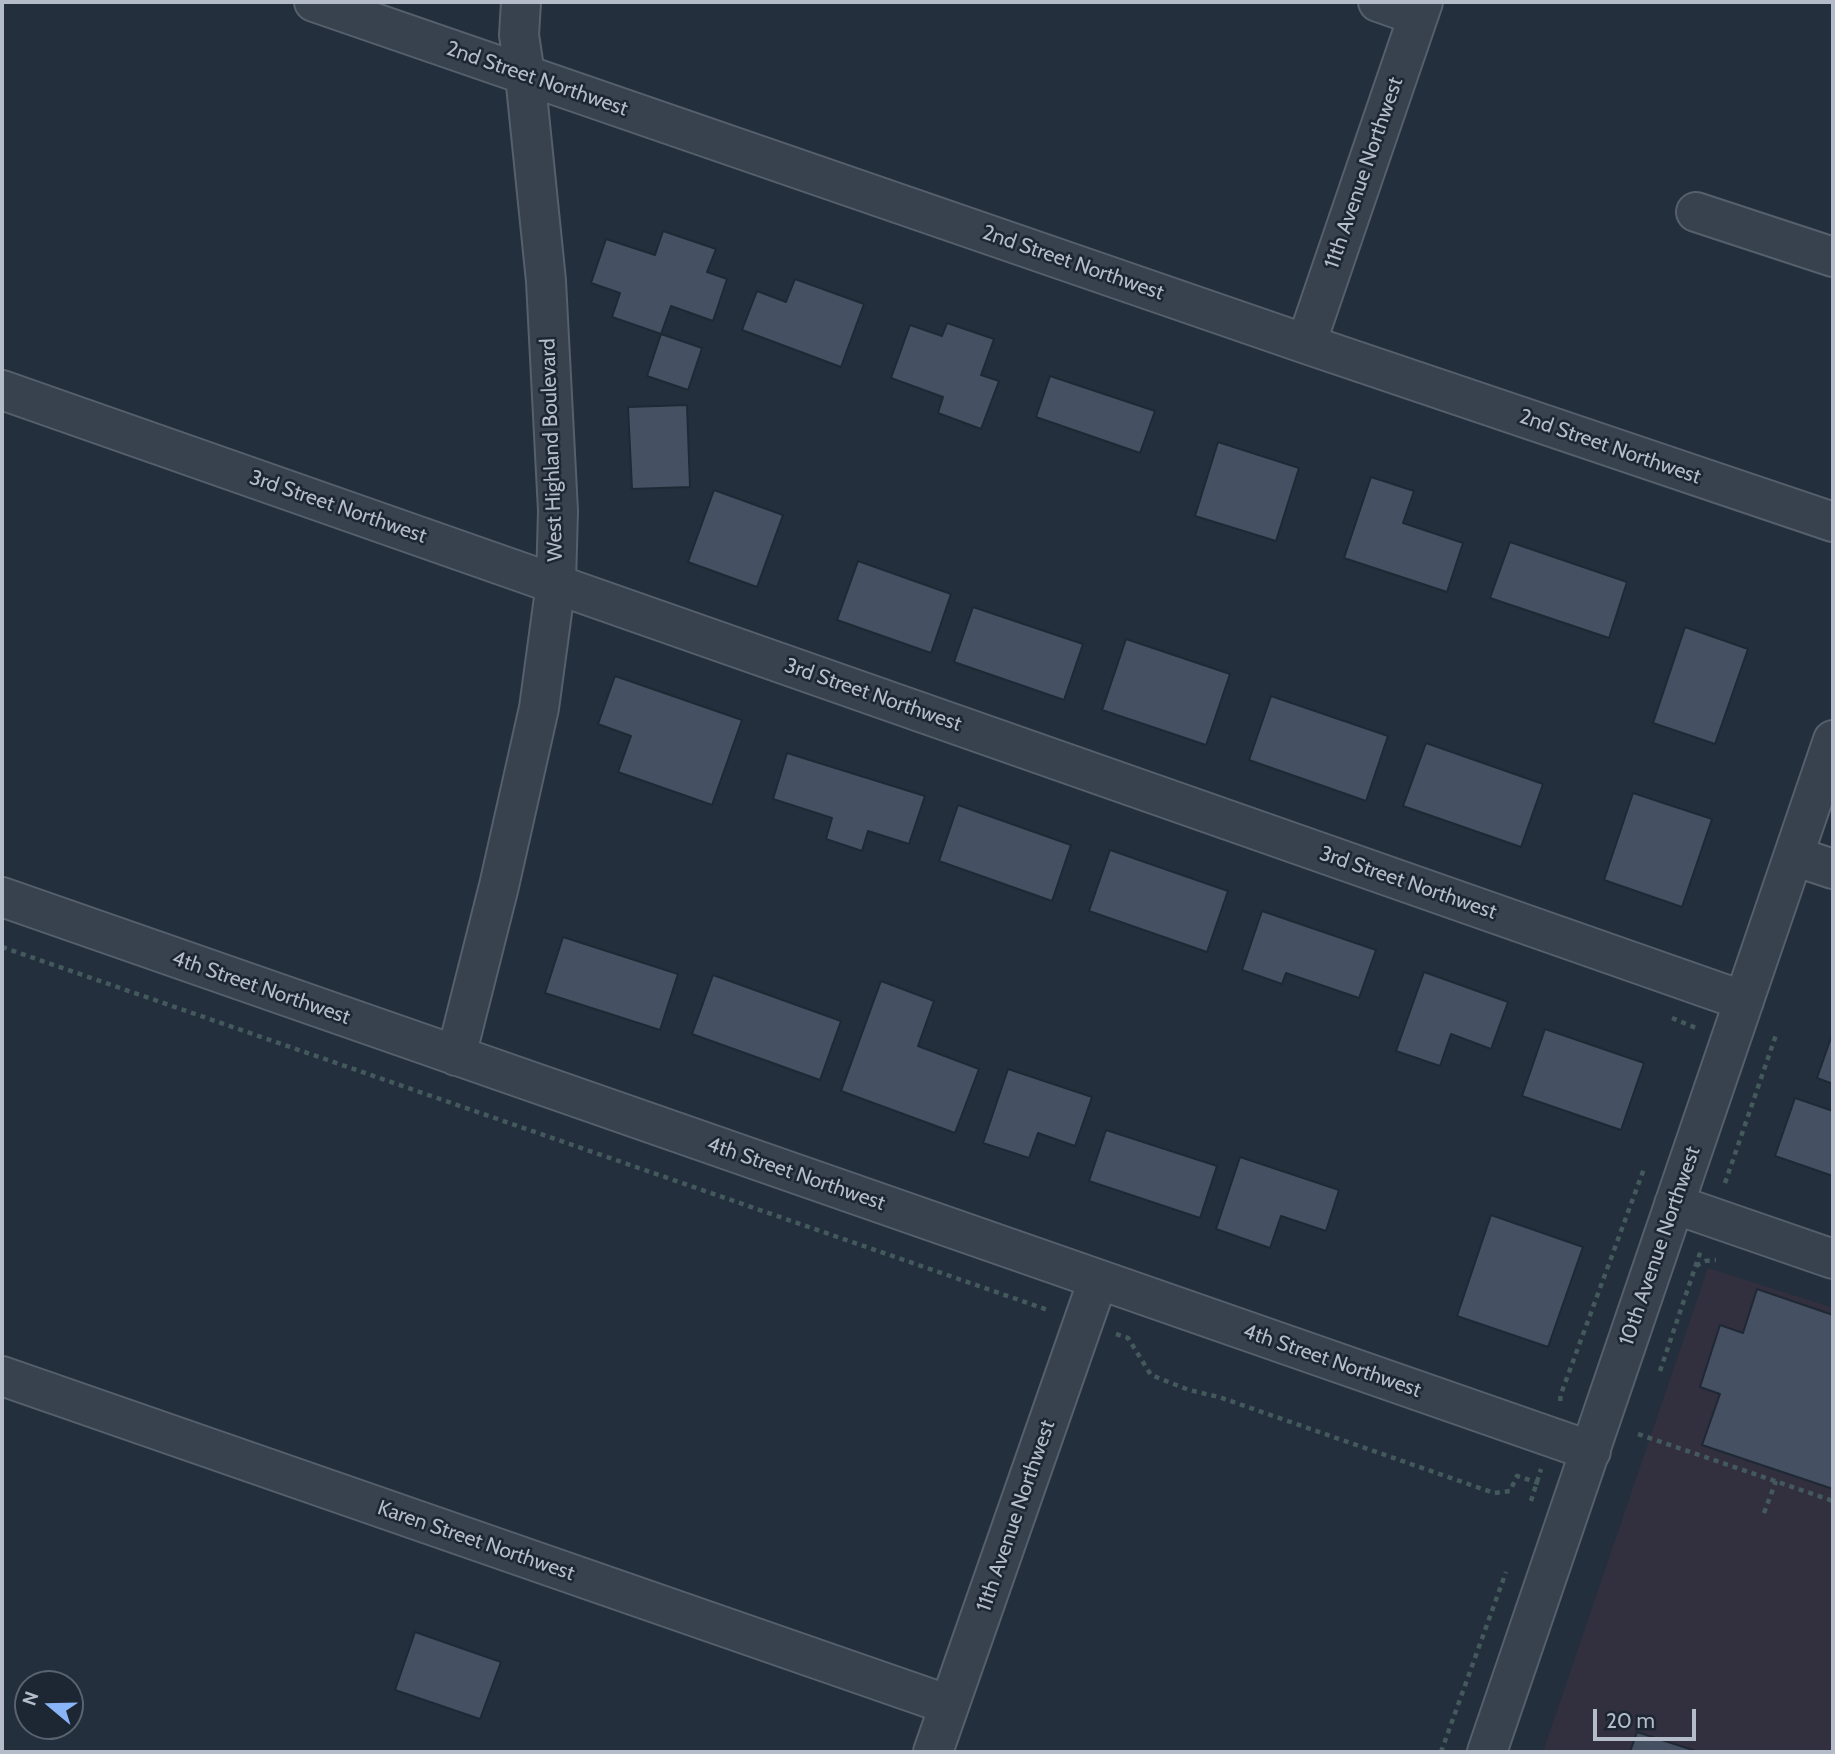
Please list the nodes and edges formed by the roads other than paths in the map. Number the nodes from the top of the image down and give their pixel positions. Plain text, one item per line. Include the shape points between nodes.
1 (314, 2) edge
2 (521, 2) edge
3 (1378, 2) edge
4 (1420, 9) edge
5 (525, 75) junction
6 (1696, 212) dead end
7 (1833, 257) edge
8 (1306, 344) junction
9 (2, 390) edge
10 (1833, 523) edge
11 (556, 583) junction
12 (1833, 740) edge
13 (1794, 856) junction
14 (1833, 869) edge
15 (2, 897) edge
16 (1744, 1001) junction
17 (456, 1056) junction
18 (1674, 1204) junction
19 (1833, 1259) edge
20 (1098, 1280) junction
21 (2, 1376) edge
22 (1591, 1451) junction
23 (950, 1705) junction
24 (933, 1752) edge
25 (1488, 1752) edge

1 - 5 street, 2nd Street Northwest
2 - 5 street, West Highland Boulevard via 519,35
3 - 4 street
4 - 8 street, 11th Avenue Northwest
5 - 8 street, 2nd Street Northwest
5 - 11 street, West Highland Boulevard via 546,281 558,511
6 - 7 street
8 - 10 street, 2nd Street Northwest
9 - 11 street, 3rd Street Northwest
11 - 16 street, 3rd Street Northwest
11 - 17 street, West Highland Boulevard via 539,708
12 - 13 street, 10th Avenue Northwest
13 - 14 street
13 - 16 street, 10th Avenue Northwest
15 - 17 street, 4th Street Northwest
16 - 18 street, 10th Avenue Northwest
17 - 20 street, 4th Street Northwest
18 - 19 street
18 - 22 street, 10th Avenue Northwest
20 - 22 street, 4th Street Northwest
20 - 23 street, 11th Avenue Northwest
21 - 23 street, Karen Street Northwest
22 - 25 street, 10th Avenue Northwest
23 - 24 street, 11th Avenue Northwest

